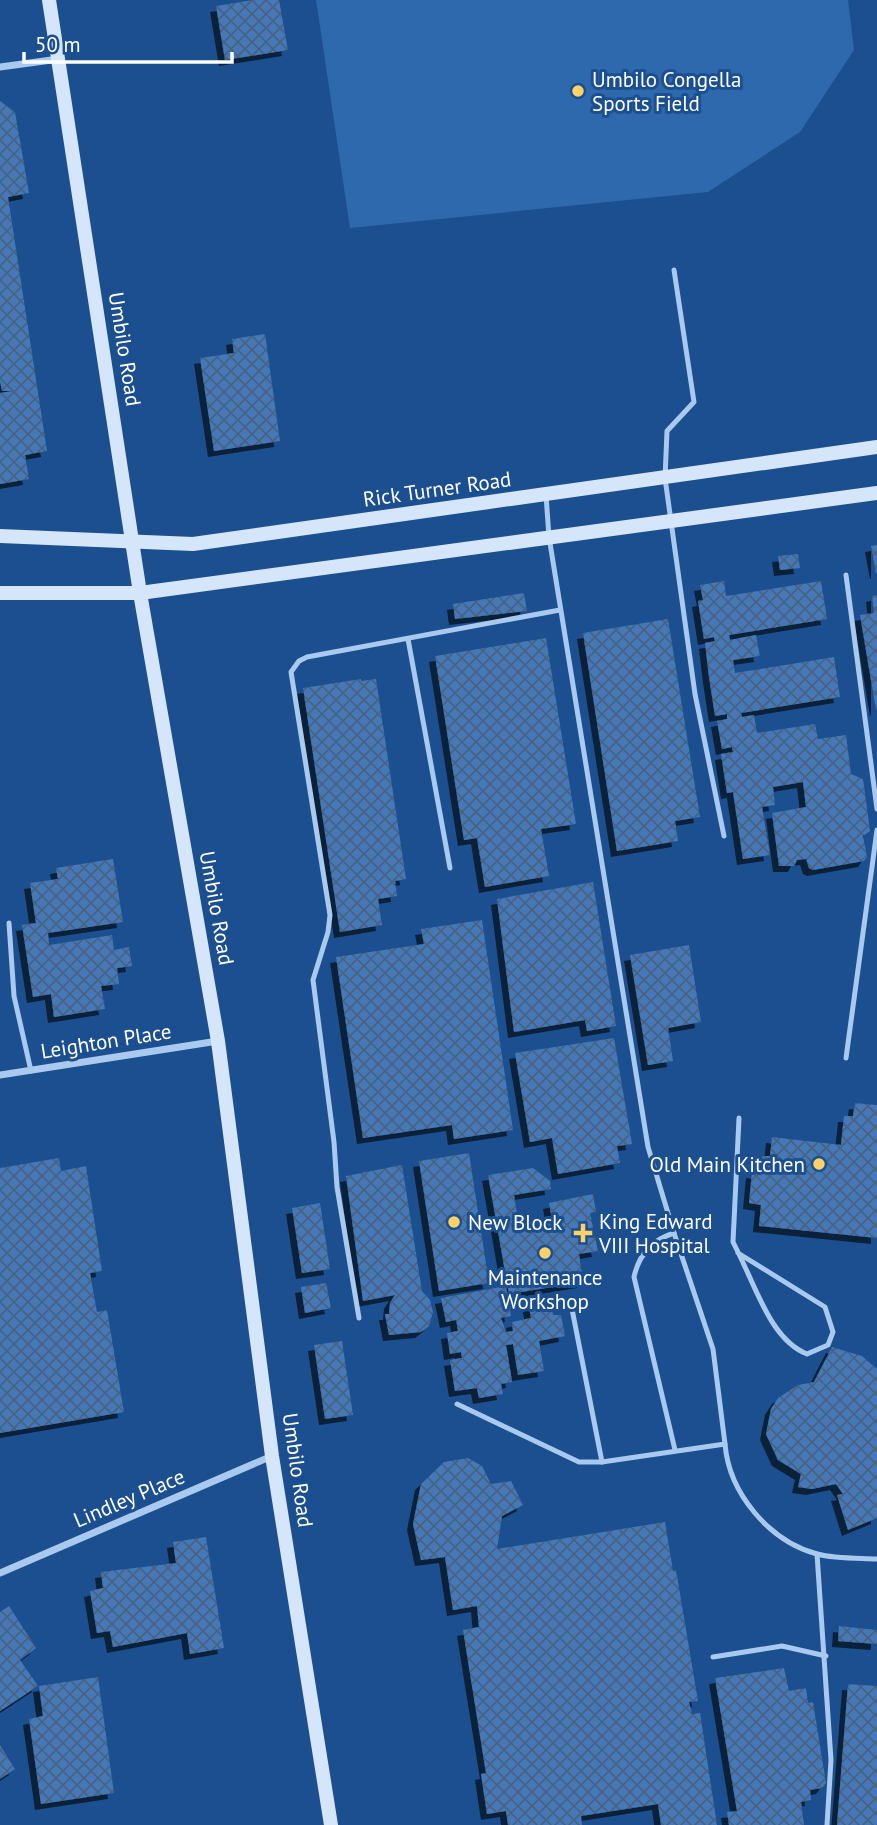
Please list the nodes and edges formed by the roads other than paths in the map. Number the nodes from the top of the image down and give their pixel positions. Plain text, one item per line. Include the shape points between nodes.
1 (49, 0) edge
2 (60, 59) junction
3 (0, 68) edge
4 (674, 270) dead end
5 (877, 447) edge
6 (665, 478) junction
7 (877, 492) edge
8 (546, 495) junction
9 (671, 521) junction
10 (0, 536) edge
11 (549, 537) junction
12 (133, 542) junction
13 (846, 575) dead end
14 (0, 593) edge
15 (140, 593) junction
16 (561, 610) junction
17 (408, 639) junction
18 (877, 809) edge
19 (877, 830) edge
20 (724, 836) dead end
21 (450, 868) dead end
22 (9, 923) dead end
23 (218, 1041) junction
24 (846, 1058) dead end
25 (31, 1071) junction
26 (0, 1075) edge
27 (739, 1118) dead end
28 (674, 1233) junction
29 (738, 1254) junction
30 (572, 1309) dead end
31 (359, 1318) dead end
32 (457, 1404) dead end
33 (724, 1444) junction
34 (675, 1450) junction
35 (272, 1456) junction
36 (602, 1462) junction
37 (817, 1554) junction
38 (877, 1559) edge
39 (0, 1573) edge
40 (826, 1656) junction
41 (713, 1657) dead end
42 (331, 1825) edge
43 (827, 1825) edge

1 - 2 main road, Umbilo Road
2 - 3 street
2 - 12 main road, Umbilo Road
4 - 6 lane via 694,402 667,432
5 - 6 main road, Rick Turner Road
6 - 8 main road, Rick Turner Road
6 - 9 lane
7 - 9 main road
8 - 11 lane
8 - 12 main road, Rick Turner Road via 205,542
9 - 11 main road
9 - 20 lane via 695,694
10 - 12 main road, Rick Turner Road
11 - 15 main road
11 - 16 lane
12 - 15 main road, Umbilo Road
13 - 18 lane
14 - 15 main road
15 - 23 main road, Umbilo Road
16 - 17 lane
16 - 28 lane via 648,1147
17 - 21 lane
17 - 31 lane via 307,657 291,672 330,915 313,980 337,1187
19 - 24 lane
22 - 25 lane via 14,996
23 - 25 street, Leighton Place
23 - 35 main road, Umbilo Road
25 - 26 street, Leighton Place
27 - 29 lane via 732,1234
28 - 33 lane via 713,1349
28 - 34 lane via 651,1244 634,1277
29 - 29 lane via 825,1307 833,1332 828,1345 807,1354 786,1338 768,1314
30 - 36 lane
32 - 36 lane via 579,1462
33 - 34 lane
33 - 37 lane via 732,1478 762,1522
34 - 36 lane
35 - 39 street, Lindley Place
35 - 42 main road, Umbilo Road
37 - 38 lane
37 - 40 lane
40 - 41 lane via 782,1646
40 - 43 lane via 831,1760

